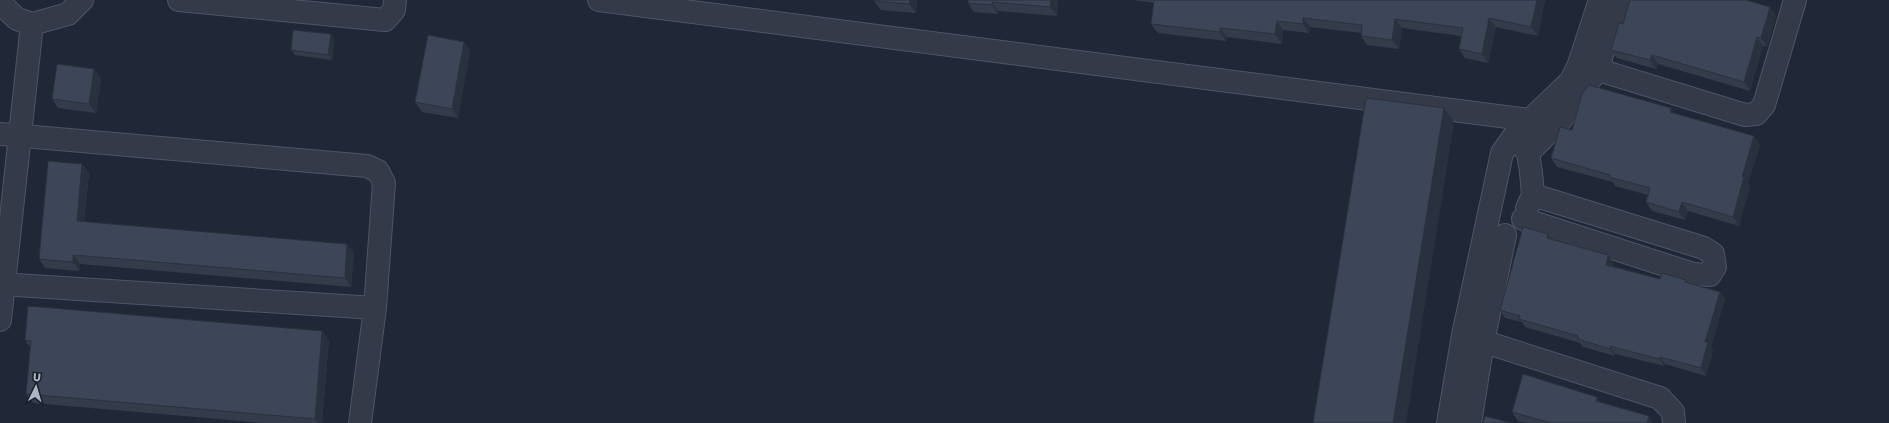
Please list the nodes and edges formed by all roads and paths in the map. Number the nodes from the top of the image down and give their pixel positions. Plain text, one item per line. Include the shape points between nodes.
1 (82, 0) edge
2 (179, 0) edge
3 (395, 0) edge
4 (599, 0) edge
5 (1600, 0) edge
6 (1620, 0) edge
7 (1795, 0) edge
8 (0, 3) edge
9 (32, 24) junction
10 (1588, 67) junction
11 (1530, 120) junction
12 (10, 135) edge
13 (1514, 136) junction
14 (1528, 153) junction
15 (1533, 195) junction
16 (1523, 218) junction
17 (1505, 234) junction
18 (1483, 239) junction
19 (2, 285) edge
20 (375, 308) junction
21 (0, 320) edge
22 (1473, 338) junction
23 (360, 423) edge
24 (1448, 423) edge
25 (1470, 423) edge
26 (1674, 423) edge

1 - 9 street via 68,14
2 - 3 street via 385,20 394,10
4 - 11 street
5 - 10 street
6 - 10 street
7 - 10 street via 1764,105 1756,114 1745,115
8 - 9 street via 17,19
9 - 12 street
10 - 11 street
10 - 14 street via 1560,121
11 - 13 street
12 - 19 street
12 - 20 street via 367,166 378,171 384,182
13 - 14 street
13 - 18 street via 1502,153
14 - 15 street
15 - 16 street
15 - 16 street via 1704,248 1713,254 1714,267 1710,275 1693,274
16 - 17 street via 1516,228
17 - 18 street
17 - 22 street
18 - 22 street
19 - 20 street
19 - 21 street
20 - 23 street
22 - 24 street
22 - 25 street
22 - 26 street via 1660,398 1673,412

